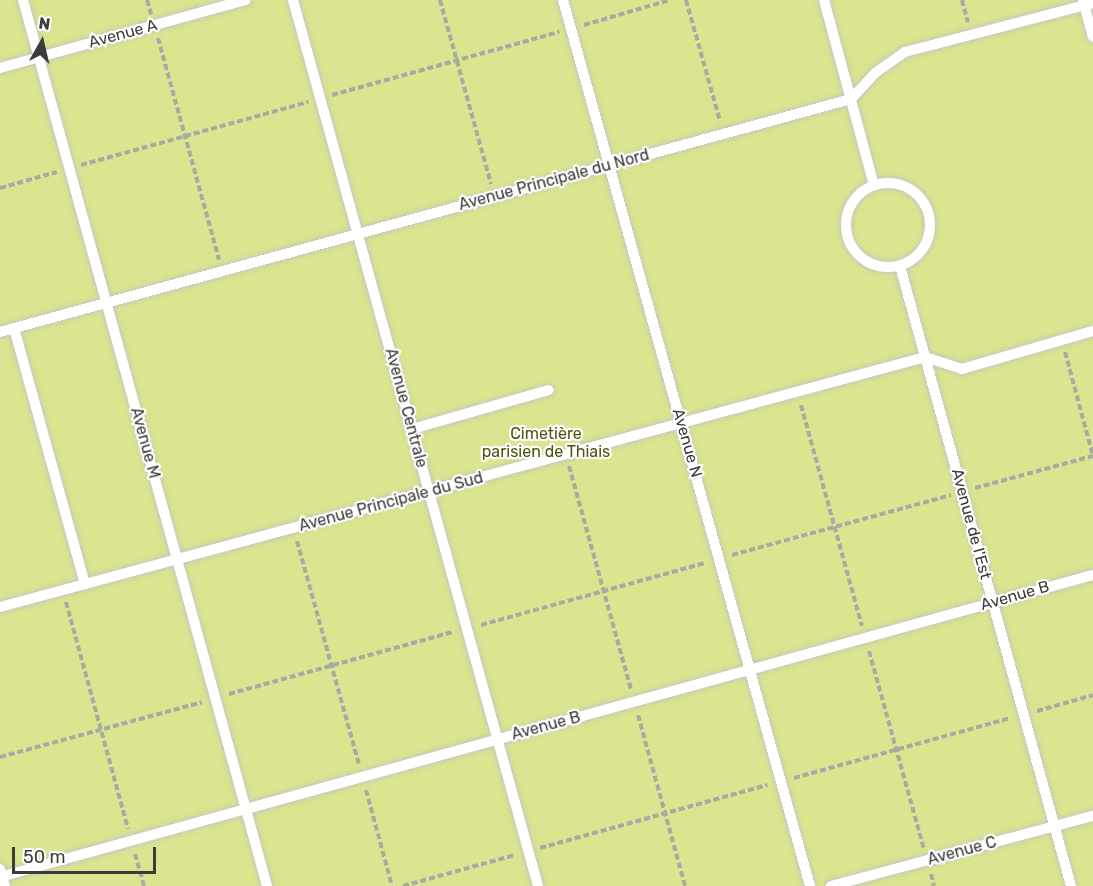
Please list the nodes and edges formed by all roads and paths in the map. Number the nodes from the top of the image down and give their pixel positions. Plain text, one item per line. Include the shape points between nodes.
1 (23, 0) edge
2 (147, 0) edge
3 (246, 0) edge
4 (293, 0) edge
5 (440, 0) edge
6 (563, 0) edge
7 (687, 0) edge
8 (824, 0) edge
9 (962, 0) edge
10 (1087, 3) edge
11 (154, 25) junction
12 (972, 35) junction
13 (1093, 37) edge
14 (39, 57) junction
15 (0, 68) edge
16 (850, 99) junction
17 (724, 134) junction
18 (609, 164) junction
19 (874, 185) junction
20 (494, 196) junction
21 (358, 234) junction
22 (900, 266) junction
23 (222, 271) junction
24 (106, 302) junction
25 (14, 328) junction
26 (1093, 331) edge
27 (0, 332) edge
28 (1061, 340) junction
29 (925, 357) junction
30 (549, 390) dead end
31 (681, 422) junction
32 (412, 429) junction
33 (565, 454) junction
34 (1093, 456) edge
35 (429, 491) junction
36 (962, 492) junction
37 (294, 529) junction
38 (719, 559) junction
39 (178, 561) junction
40 (1093, 575) edge
41 (85, 584) junction
42 (63, 590) junction
43 (603, 591) junction
44 (993, 602) junction
45 (0, 607) edge
46 (467, 628) junction
47 (331, 666) junction
48 (750, 670) junction
49 (1093, 695) edge
50 (215, 698) junction
51 (634, 702) junction
52 (1023, 714) junction
53 (101, 729) junction
54 (498, 739) junction
55 (0, 757) edge
56 (362, 777) junction
57 (781, 782) junction
58 (246, 809) junction
59 (665, 814) junction
60 (1093, 816) edge
61 (1055, 827) junction
62 (131, 841) junction
63 (528, 851) junction
64 (2, 877) edge
65 (144, 886) edge
66 (267, 886) edge
67 (392, 886) edge
68 (403, 886) edge
69 (538, 886) edge
70 (685, 886) edge
71 (810, 886) edge
72 (831, 886) edge
73 (1071, 886) edge

1 - 14 lane, Avenue M
2 - 11 path
3 - 11 lane, Avenue A
4 - 21 lane, Avenue Centrale
5 - 20 path
6 - 18 lane, Avenue N
7 - 17 path
8 - 16 lane
9 - 12 path
10 - 12 lane, Avenue Principale du Nord
10 - 13 lane
11 - 14 lane, Avenue A
11 - 23 path
12 - 16 lane, Avenue Principale du Nord via 905,52 890,60
14 - 15 lane, Avenue A
14 - 24 lane, Avenue M
16 - 17 lane, Avenue Principale du Nord
16 - 19 lane
17 - 18 lane, Avenue Principale du Nord
18 - 20 lane, Avenue Principale du Nord
18 - 31 lane, Avenue N
19 - 22 lane via 851,204 846,232 859,256 872,264
19 - 22 lane via 900,185 913,191 928,212 930,226 921,250
20 - 21 lane, Avenue Principale du Nord
21 - 23 lane, Avenue Principale du Nord
21 - 32 lane, Avenue Centrale
22 - 29 lane, Avenue de l'Est
23 - 24 lane, Avenue Principale du Nord
24 - 25 lane, Avenue Principale du Nord
24 - 39 lane, Avenue M
25 - 27 lane, Avenue Principale du Nord
25 - 41 lane
26 - 28 lane
28 - 29 lane via 962,369
28 - 34 path
29 - 31 lane, Avenue Principale du Sud
29 - 36 lane, Avenue de l'Est
30 - 32 lane
31 - 33 lane, Avenue Principale du Sud
31 - 38 lane, Avenue N
32 - 35 lane, Avenue Centrale
33 - 35 lane, Avenue Principale du Sud
33 - 43 path
34 - 36 path
35 - 37 lane, Avenue Principale du Sud
35 - 46 lane, Avenue Centrale
36 - 38 path
36 - 44 lane, Avenue de l'Est
37 - 39 lane, Avenue Principale du Sud
37 - 47 path
38 - 43 path
38 - 48 lane, Avenue N
39 - 41 lane, Avenue Principale du Sud
39 - 50 lane, Avenue M
40 - 44 lane, Avenue B
41 - 42 lane, Avenue Principale du Sud
42 - 45 lane, Avenue Principale du Sud
42 - 53 path
43 - 46 path
43 - 51 path
44 - 48 lane, Avenue B
44 - 52 lane, Avenue de l'Est
46 - 47 path
46 - 54 lane, Avenue Centrale
47 - 50 path
47 - 56 path
48 - 51 lane, Avenue B
48 - 57 lane, Avenue N
49 - 52 path
50 - 53 path
50 - 58 lane, Avenue M
51 - 54 lane, Avenue B
51 - 59 path
52 - 57 path
52 - 61 lane, Avenue de l'Est
53 - 55 path
53 - 62 path
54 - 56 lane, Avenue B
54 - 63 lane, Avenue Centrale
56 - 58 lane, Avenue B
56 - 67 path
57 - 59 path
57 - 71 lane, Avenue N
58 - 62 lane, Avenue B
58 - 66 lane, Avenue M
59 - 63 path
59 - 70 path
60 - 61 lane, Avenue C
61 - 72 lane, Avenue C
61 - 73 lane, Avenue de l'Est
62 - 64 lane, Avenue B
62 - 65 path
63 - 68 path
63 - 69 lane, Avenue Centrale

